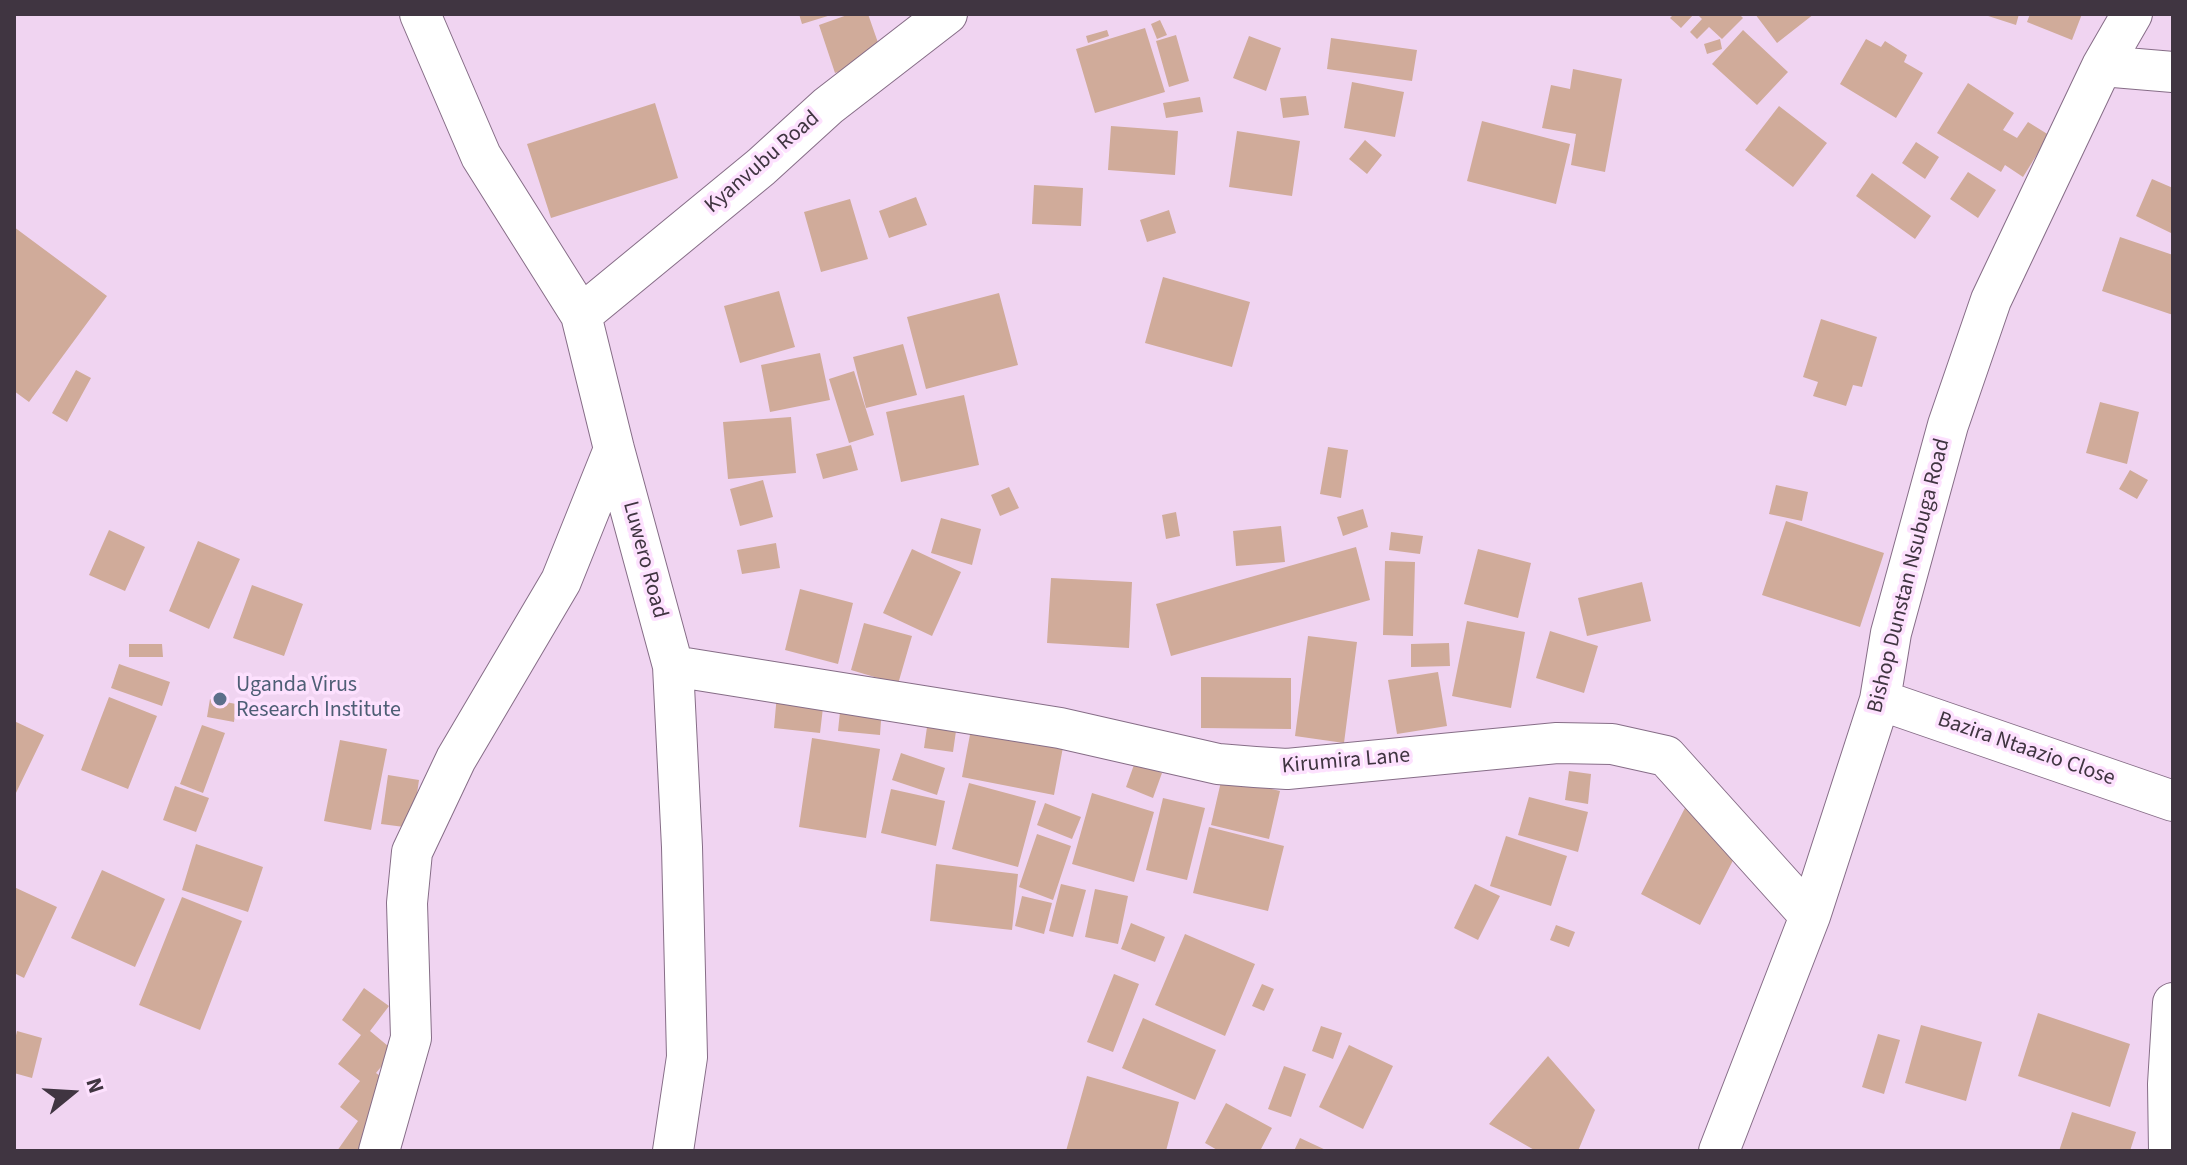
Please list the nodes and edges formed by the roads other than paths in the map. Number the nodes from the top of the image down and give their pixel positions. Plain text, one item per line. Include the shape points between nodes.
1 (420, 14) edge
2 (947, 14) edge
3 (2132, 14) edge
4 (2102, 66) junction
5 (2173, 72) edge
6 (581, 315) junction
7 (614, 449) junction
8 (673, 666) junction
9 (1880, 700) junction
10 (2173, 801) edge
11 (1810, 916) junction
12 (2173, 1003) edge
13 (379, 1151) edge
14 (673, 1151) edge
15 (1719, 1151) edge
16 (2169, 1151) edge

1 - 6 street, Luwero Road via 481,156
2 - 6 street, Kyanvubu Road via 828,106
3 - 4 street, Bishop Dunstan Nsubuga Road
4 - 5 street
4 - 9 street, Bishop Dunstan Nsubuga Road via 1991,300 1944,439 1891,633
6 - 7 street, Luwero Road
7 - 8 street, Luwero Road
7 - 13 street via 561,581 456,759 412,852 407,903 411,1038
8 - 11 street, Kirumira Lane via 1060,728 1218,764 1287,769 1557,743 1612,744 1653,753 1666,756
8 - 14 street, Luwero Road via 687,1057
9 - 10 street, Bazira Ntaazio Close
9 - 11 street, Bishop Dunstan Nsubuga Road
11 - 15 street, Bishop Dunstan Nsubuga Road
12 - 16 street

